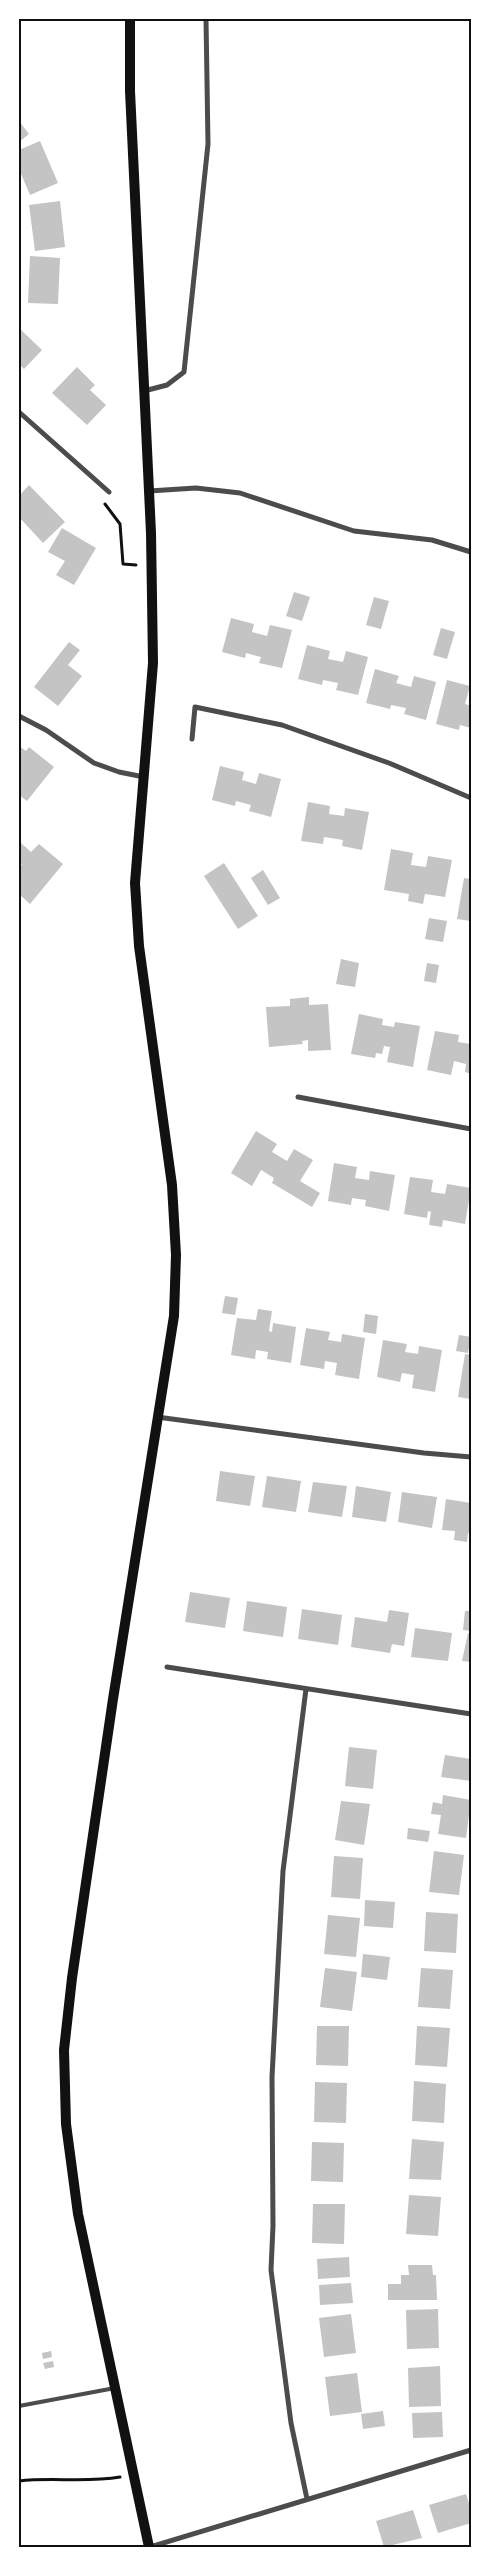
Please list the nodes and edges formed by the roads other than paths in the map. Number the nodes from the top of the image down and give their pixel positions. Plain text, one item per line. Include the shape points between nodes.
1 (130, 19) edge
2 (206, 19) edge
3 (142, 391) junction
4 (19, 412) edge
5 (148, 491) junction
6 (108, 492) road end
7 (471, 552) edge
8 (19, 716) edge
9 (192, 739) dead end
10 (145, 777) junction
11 (471, 798) edge
12 (298, 1097) dead end
13 (471, 1129) edge
14 (157, 1417) junction
15 (471, 1457) edge
16 (166, 1667) dead end
17 (306, 1689) junction
18 (471, 1714) edge
19 (116, 2388) junction
20 (19, 2406) edge
21 (471, 2450) edge
22 (307, 2499) junction
23 (150, 2547) edge

1 - 3 main road
2 - 3 street via 208,144 184,372 167,385
3 - 5 main road
4 - 6 street
5 - 7 street via 196,488 240,493 354,531 432,540
5 - 10 main road via 153,664
8 - 10 street via 94,763
9 - 11 street via 195,707 282,725 389,763
10 - 14 main road via 135,883 172,1185 176,1255 174,1316
12 - 13 street
14 - 15 street
14 - 19 main road via 72,1978 64,2050 66,2124 78,2214
16 - 17 street
17 - 18 street
17 - 22 street via 283,1871 272,2078 271,2270 291,2423
19 - 20 lane
19 - 23 main road
21 - 22 street
22 - 23 street

